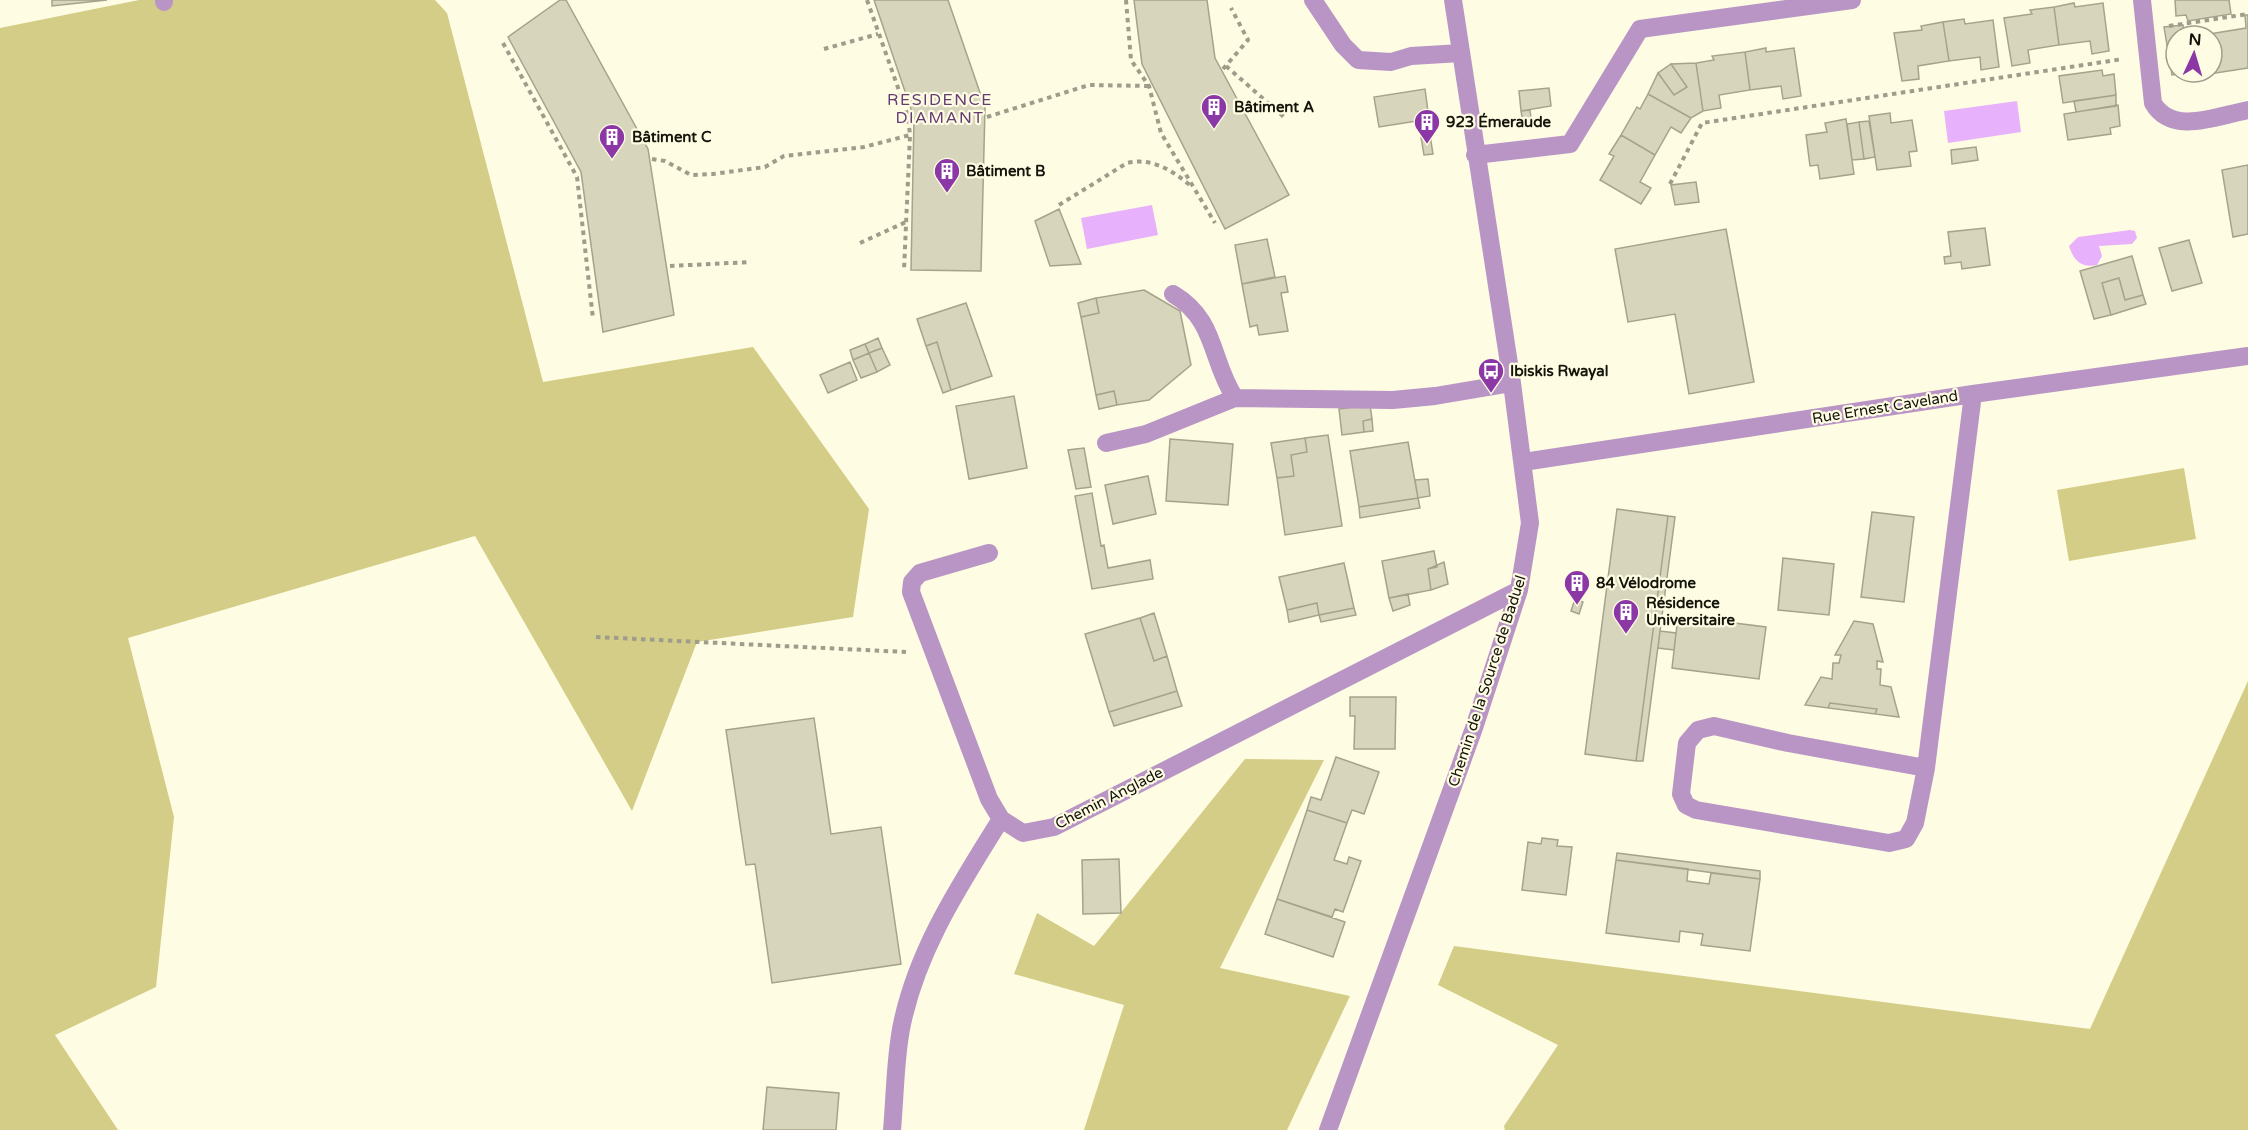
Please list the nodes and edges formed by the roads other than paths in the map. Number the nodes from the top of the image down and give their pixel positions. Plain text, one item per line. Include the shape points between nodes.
1 (1313, 0) edge
2 (1453, 0) edge
3 (1852, 0) edge
4 (2142, 0) edge
5 (1461, 53) junction
6 (2248, 110) edge
7 (1475, 155) junction
8 (1173, 294) dead end
9 (2248, 356) edge
10 (1512, 384) junction
11 (1973, 394) junction
12 (1235, 398) junction
13 (1106, 443) dead end
14 (1523, 462) junction
15 (989, 553) dead end
16 (1519, 590) junction
17 (1926, 768) junction
18 (1001, 819) junction
19 (892, 1130) edge
20 (1328, 1130) edge

1 - 5 street via 1358,60 1391,62 1411,56
2 - 5 street, Chemin de la Source de Baduel
3 - 7 street via 1640,29 1570,144
4 - 6 street via 2153,103 2160,114 2174,122 2187,122
5 - 7 street, Chemin de la Source de Baduel
7 - 10 street, Chemin de la Source de Baduel
8 - 12 street via 1189,303 1199,315
9 - 11 street, Rue Ernest Caveland
10 - 12 street via 1393,400
10 - 14 street, Chemin de la Source de Baduel
11 - 14 street, Rue Ernest Caveland
11 - 17 street
12 - 13 street via 1146,434
14 - 16 street, Chemin de la Source de Baduel via 1530,523
15 - 18 street via 927,570 912,582 911,596 989,799
16 - 18 street, Chemin Anglade via 1054,827 1023,834
16 - 20 street, Chemin de la Source de Baduel via 1397,945
17 - 17 street via 1915,823 1906,839 1889,843 1696,810 1686,805 1681,794 1687,743 1698,730 1714,726
18 - 19 street via 956,891 923,955 901,1029

